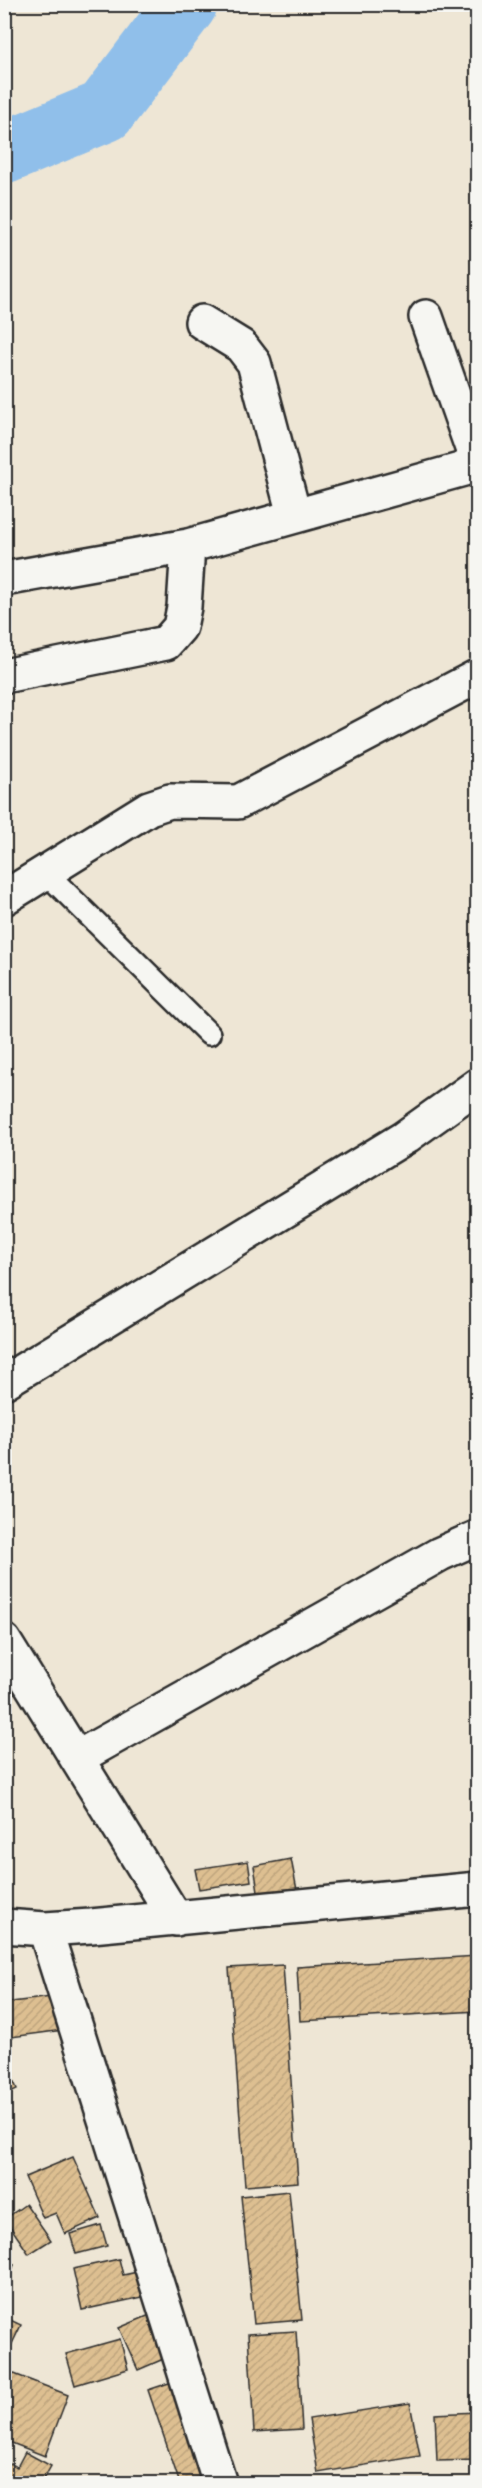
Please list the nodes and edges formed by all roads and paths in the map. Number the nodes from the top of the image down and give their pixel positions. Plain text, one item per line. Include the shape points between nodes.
1 (426, 317) dead end
2 (202, 322) dead end
3 (477, 465) edge
4 (294, 515) junction
5 (188, 546) junction
6 (4, 579) edge
7 (4, 676) edge
8 (477, 676) edge
9 (45, 872) junction
10 (4, 898) edge
11 (209, 1034) dead end
12 (477, 1084) edge
13 (4, 1382) edge
14 (477, 1537) edge
15 (4, 1641) edge
16 (77, 1758) junction
17 (477, 1889) edge
18 (176, 1918) junction
19 (4, 1926) edge
20 (45, 1929) junction
21 (220, 2484) edge

1 - 3 street
2 - 4 street via 241,346 254,363
3 - 4 street
4 - 5 street
5 - 6 street
5 - 7 street via 188,586 180,627 166,642
8 - 9 street via 238,802 170,801 149,808
9 - 10 street
9 - 11 lane
12 - 13 street via 404,1138
14 - 16 street via 440,1554
15 - 16 street
16 - 18 street
17 - 18 street
18 - 20 street
19 - 20 street
20 - 21 street

